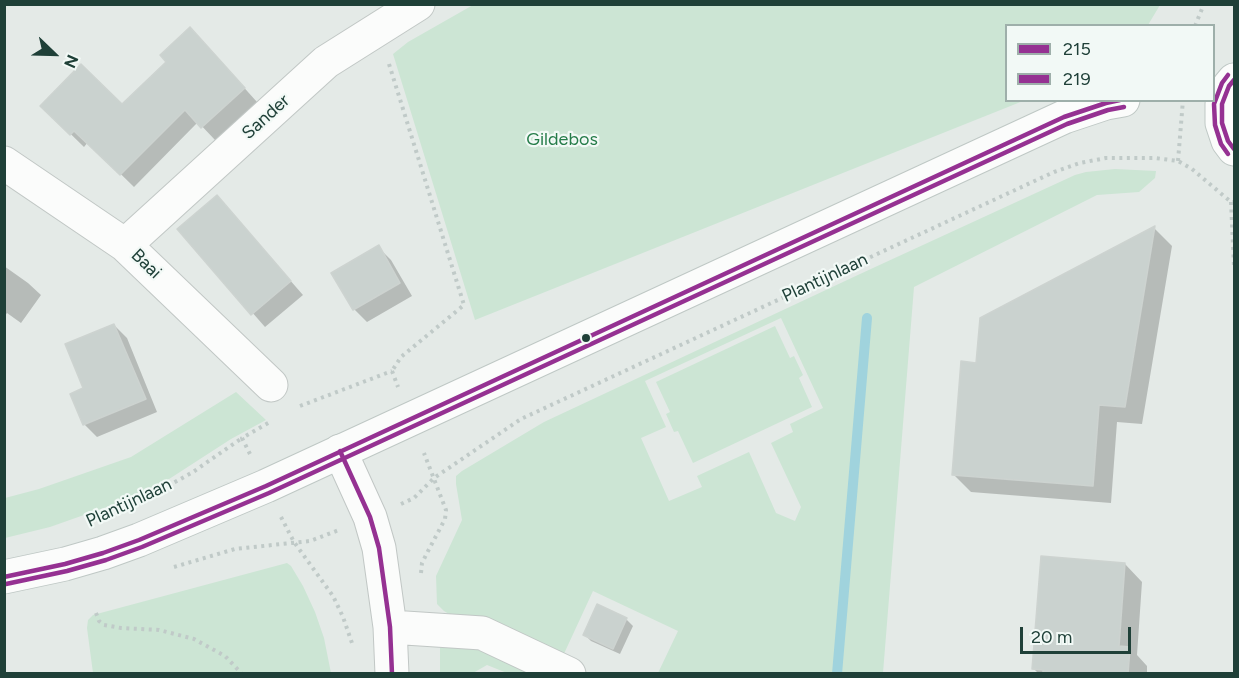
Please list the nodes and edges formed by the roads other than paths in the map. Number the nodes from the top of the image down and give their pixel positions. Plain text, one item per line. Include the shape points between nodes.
1 (418, 4) edge
2 (1223, 95) edge
3 (1111, 102) edge
4 (1234, 149) edge
5 (4, 163) edge
6 (125, 245) junction
7 (281, 398) road end
8 (340, 451) junction
9 (4, 577) edge
10 (390, 627) junction
11 (392, 674) edge
12 (569, 674) edge

1 - 6 main road, Sander via 326,62
2 - 4 main road via 1222,123
3 - 8 main road, Plantijnlaan via 1064,117
5 - 6 main road, Baai
6 - 7 main road, Baai
8 - 9 main road, Plantijnlaan via 139,540 64,564
8 - 10 main road via 370,517
10 - 11 main road
10 - 12 main road via 482,633

